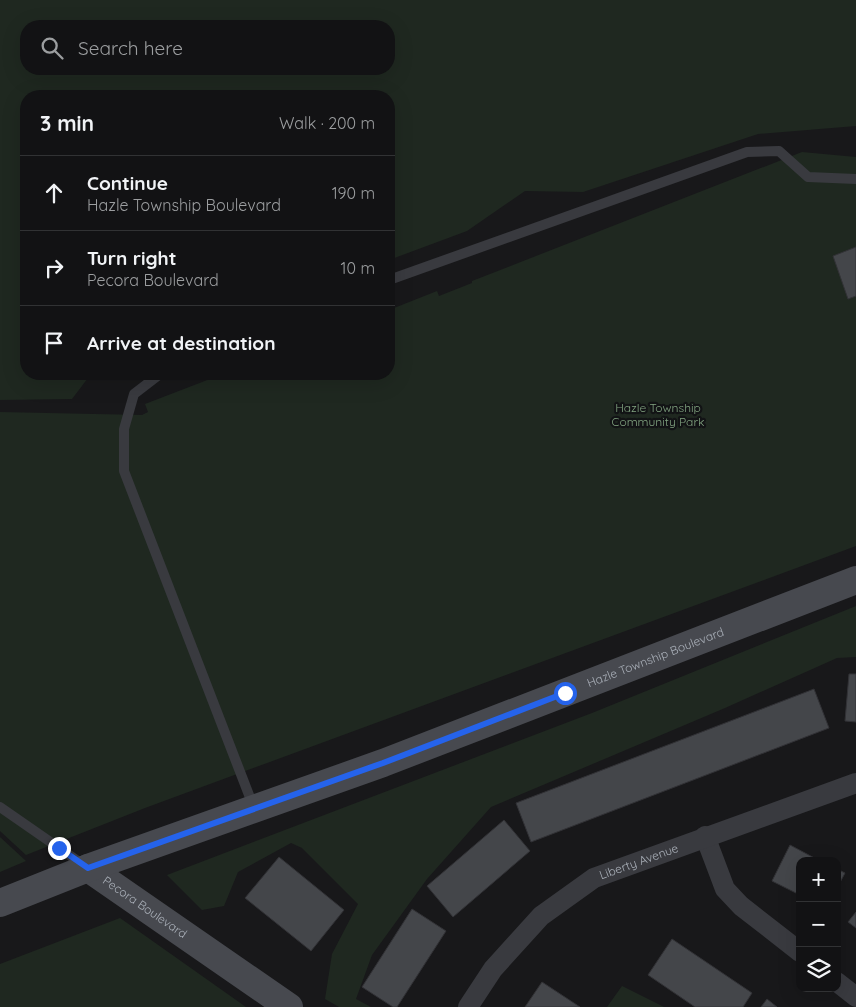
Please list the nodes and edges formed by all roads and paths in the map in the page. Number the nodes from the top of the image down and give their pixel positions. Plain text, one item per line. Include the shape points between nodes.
1 (856, 179) edge
2 (395, 278) edge
3 (152, 380) edge
4 (856, 580) edge
5 (856, 783) edge
6 (0, 807) edge
7 (255, 809) junction
8 (705, 836) junction
9 (88, 868) junction
10 (0, 902) edge
11 (796, 949) edge
12 (841, 985) edge
13 (856, 997) edge
14 (289, 1007) edge
15 (468, 1007) edge

1 - 2 lane via 808,177 780,151 747,152
3 - 7 lane via 134,394 124,429 124,471
4 - 7 street, Hazle Township Boulevard via 392,760
5 - 8 street, Liberty Avenue
6 - 9 lane, Pecora Boulevard
7 - 9 street, Hazle Township Boulevard
8 - 11 street via 725,889
8 - 15 street, Liberty Avenue via 594,878 541,916 493,969
9 - 10 street, Hazle Township Boulevard
9 - 14 street, Pecora Boulevard
12 - 13 street

